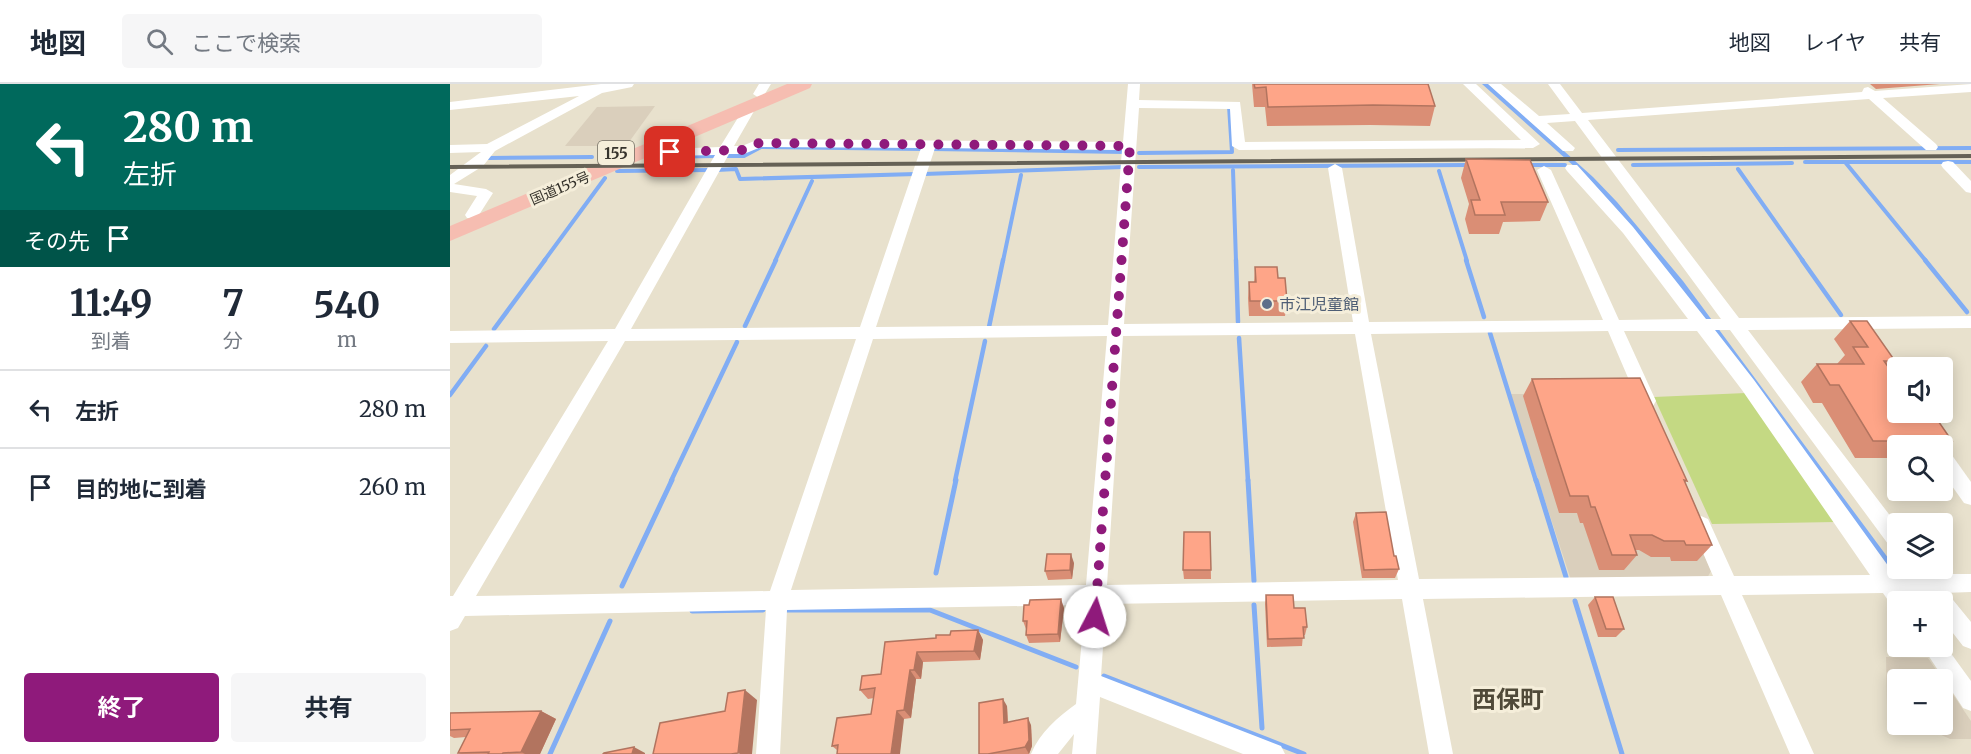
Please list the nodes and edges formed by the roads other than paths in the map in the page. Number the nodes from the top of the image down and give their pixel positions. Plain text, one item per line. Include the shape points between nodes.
1 (628, 84) edge
2 (783, 84) edge
3 (802, 84) edge
4 (1134, 84) edge
5 (1469, 84) edge
6 (1494, 84) edge
7 (1554, 84) edge
8 (1860, 84) edge
9 (605, 87) edge
10 (1919, 88) edge
11 (1971, 88) edge
12 (758, 95) edge
13 (1872, 95) junction
14 (1133, 104) junction
15 (450, 106) edge
16 (1536, 120) junction
17 (929, 145) junction
18 (1130, 146) junction
19 (1931, 147) dead end
20 (490, 148) junction
21 (1568, 148) dead end
22 (450, 149) edge
23 (724, 151) junction
24 (670, 152) dead end
25 (1948, 165) dead end
26 (1335, 168) dead end
27 (1572, 168) dead end
28 (1544, 170) dead end
29 (450, 181) edge
30 (450, 188) edge
31 (1971, 189) edge
32 (472, 215) junction
33 (450, 224) edge
34 (450, 234) edge
35 (1971, 322) edge
36 (1851, 323) junction
37 (1614, 324) junction
38 (1706, 324) junction
39 (1362, 326) junction
40 (1115, 332) junction
41 (866, 333) junction
42 (620, 335) junction
43 (450, 337) edge
44 (1864, 343) edge
45 (1656, 422) edge
46 (1953, 472) edge
47 (1971, 497) edge
48 (1694, 509) edge
49 (1887, 527) edge
50 (1971, 583) edge
51 (1906, 584) edge
52 (1727, 585) junction
53 (1410, 589) junction
54 (1920, 591) edge
55 (1098, 595) junction
56 (777, 600) junction
57 (453, 610) edge
58 (1953, 616) edge
59 (1971, 639) edge
60 (1941, 657) edge
61 (1089, 682) junction
62 (1971, 700) edge
63 (1087, 710) junction
64 (768, 754) edge
65 (1043, 754) edge
66 (1084, 754) edge
67 (1273, 754) edge
68 (1441, 754) edge
69 (1803, 754) edge

1 - 9 street
2 - 12 highway, 国道155号 / 155
3 - 12 highway, 国道155号 / 155
4 - 14 street
5 - 14 street via 1533,144 1239,146 1236,105
6 - 16 street
7 - 49 street
8 - 13 street
9 - 15 street
9 - 20 street
10 - 11 street
10 - 13 street
12 - 23 street
12 - 32 highway, 国道155号 / 155
12 - 34 highway, 国道155号 / 155
13 - 16 street
13 - 19 street
14 - 18 street
16 - 21 street
17 - 18 street
17 - 23 street via 759,143 744,150
17 - 41 street
18 - 40 street
20 - 22 street
20 - 29 street via 487,155
23 - 24 street
23 - 42 street
25 - 31 street
26 - 39 street
27 - 38 street
28 - 37 street
30 - 32 street via 486,193
32 - 33 highway, 国道155号 / 155
35 - 36 street
36 - 38 street
36 - 44 street
37 - 38 street
37 - 39 street
37 - 45 street
38 - 51 street via 1748,385
39 - 40 street
39 - 53 street
40 - 41 street
40 - 55 street
41 - 42 street
41 - 56 street
42 - 43 street
42 - 57 street
46 - 47 street
48 - 52 street
50 - 51 street
51 - 52 street
51 - 54 street
52 - 53 street
52 - 69 street
53 - 55 street
53 - 68 street
55 - 56 street
55 - 61 street
56 - 57 street
56 - 64 street
58 - 59 street
60 - 62 street
61 - 63 street
61 - 67 street
63 - 65 street via 1064,727
63 - 66 street

